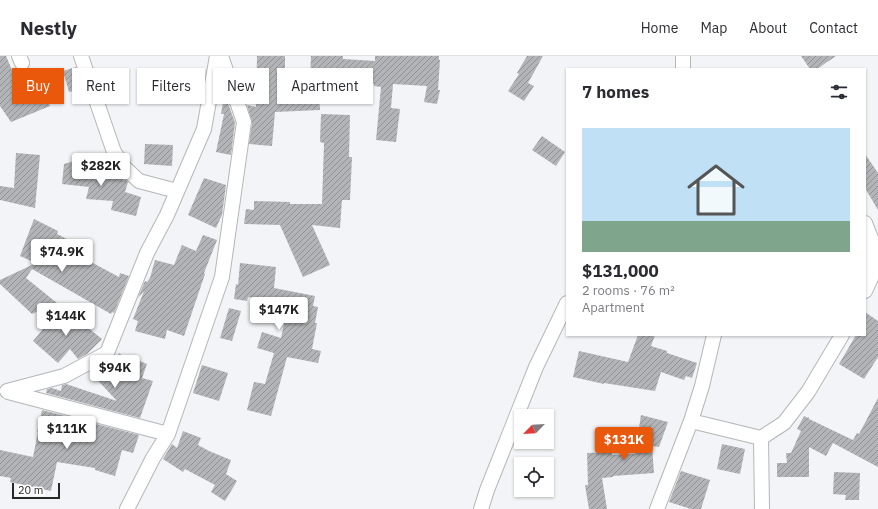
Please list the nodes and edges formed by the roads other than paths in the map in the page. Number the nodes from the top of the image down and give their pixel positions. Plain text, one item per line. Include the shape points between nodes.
1 (81, 56) edge
2 (217, 56) edge
3 (221, 56) edge
4 (683, 56) edge
5 (683, 68) edge
6 (177, 192) junction
7 (866, 226) edge
8 (866, 288) edge
9 (566, 305) edge
10 (714, 336) edge
11 (841, 336) edge
12 (3, 390) edge
13 (691, 421) junction
14 (168, 434) junction
15 (761, 438) junction
16 (126, 509) edge
17 (482, 509) edge
18 (657, 509) edge
19 (762, 509) edge

1 - 6 street via 114,152 124,167 139,181
2 - 6 street via 204,129
3 - 14 street via 244,122 222,277
4 - 5 street
6 - 12 street via 147,254 108,353 64,376
7 - 8 street via 872,241 870,278
9 - 17 street via 536,367 487,490
10 - 13 street
11 - 15 street via 808,392 784,423
12 - 14 street
13 - 15 street
13 - 18 street
14 - 16 street
15 - 19 street

